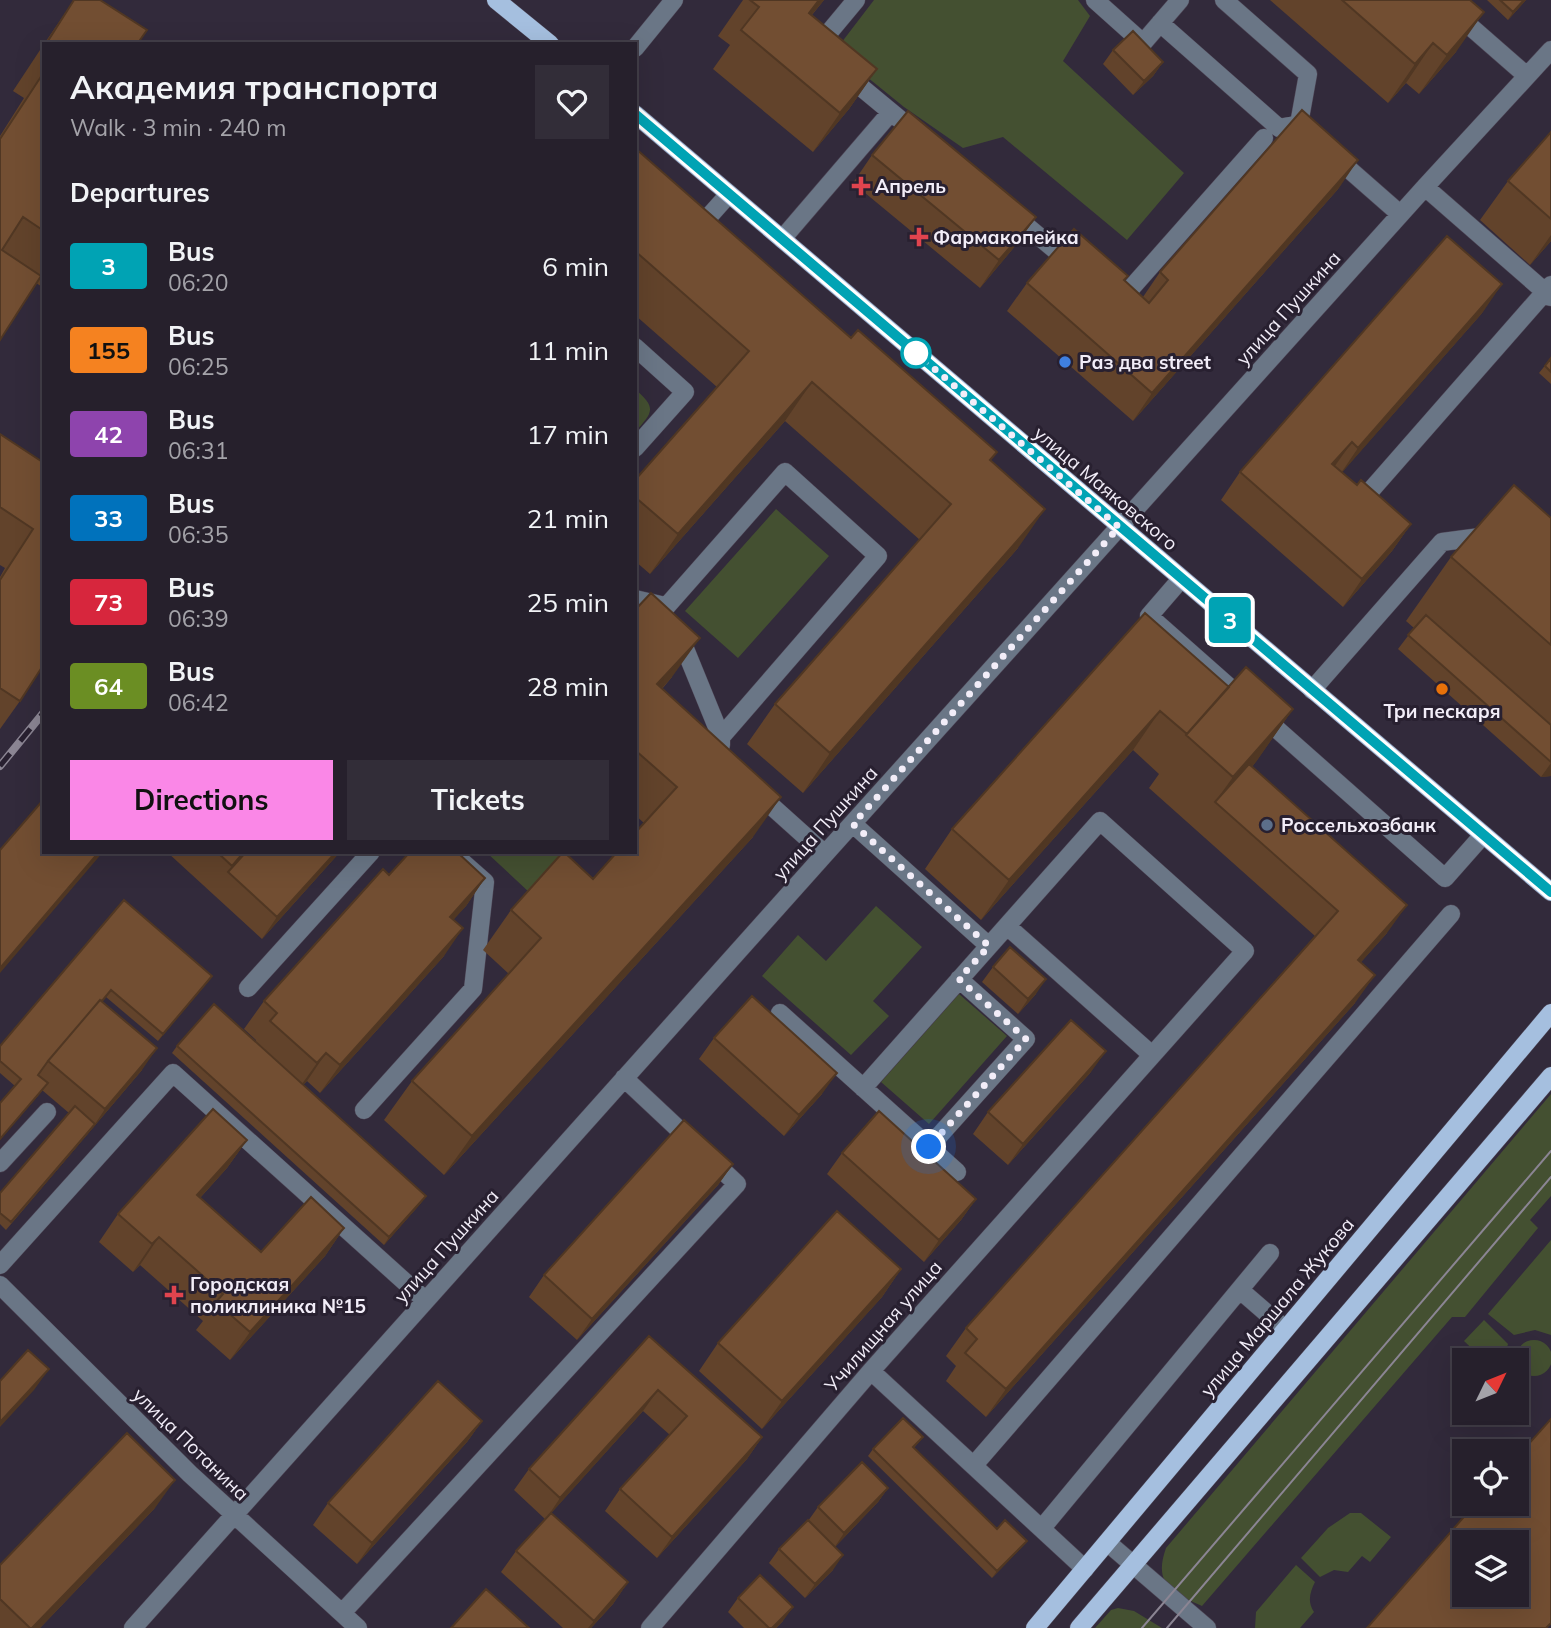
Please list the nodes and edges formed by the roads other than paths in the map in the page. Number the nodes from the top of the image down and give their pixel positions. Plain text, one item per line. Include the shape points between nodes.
1 (496, 0) edge
2 (674, 0) edge
3 (856, 0) edge
4 (1095, 0) edge
5 (1180, 0) edge
6 (1224, 0) edge
7 (1440, 0) edge
8 (1160, 23) junction
9 (548, 42) edge
10 (637, 46) edge
11 (1551, 50) edge
12 (1527, 76) junction
13 (891, 112) junction
14 (637, 116) edge
15 (1264, 138) dead end
16 (932, 147) edge
17 (1326, 149) edge
18 (1425, 187) junction
19 (729, 194) junction
20 (994, 199) edge
21 (1400, 214) junction
22 (782, 239) junction
23 (688, 240) edge
24 (1549, 291) edge
25 (637, 349) edge
26 (637, 446) edge
27 (1372, 489) edge
28 (1119, 527) junction
29 (1498, 552) edge
30 (1181, 579) junction
31 (637, 600) edge
32 (666, 607) junction
33 (1312, 690) junction
34 (720, 737) junction
35 (723, 761) edge
36 (742, 779) edge
37 (853, 824) junction
38 (1483, 835) junction
39 (369, 854) edge
40 (453, 854) edge
41 (825, 854) junction
42 (1551, 892) edge
43 (1451, 914) dead end
44 (1007, 926) junction
45 (989, 946) junction
46 (959, 979) junction
47 (248, 988) dead end
48 (780, 1013) dead end
49 (1551, 1013) edge
50 (1152, 1055) junction
51 (1551, 1076) edge
52 (624, 1078) junction
53 (863, 1088) junction
54 (364, 1110) dead end
55 (47, 1112) dead end
56 (929, 1147) junction
57 (0, 1163) edge
58 (957, 1172) dead end
59 (1270, 1253) dead end
60 (0, 1265) edge
61 (0, 1285) edge
62 (1240, 1290) junction
63 (425, 1300) junction
64 (1285, 1329) junction
65 (871, 1371) junction
66 (974, 1465) junction
67 (235, 1516) junction
68 (1042, 1528) junction
69 (1108, 1543) junction
70 (1133, 1564) junction
71 (1085, 1569) junction
72 (342, 1613) junction
73 (133, 1628) edge
74 (358, 1628) edge
75 (650, 1628) edge
76 (1035, 1628) edge
77 (1079, 1628) edge
78 (1207, 1628) edge

1 - 9 main road
2 - 10 street
3 - 13 street via 815,49
4 - 8 street via 1143,43
5 - 8 street
6 - 8 street via 1307,74 1303,128 1279,128
7 - 12 street
11 - 12 street, улица Пушкина
12 - 18 street, улица Пушкина
13 - 16 street
13 - 22 street
14 - 19 main road, улица Маяковского
15 - 20 street via 1118,303
17 - 21 street
18 - 21 street, улица Пушкина
18 - 24 street
19 - 22 main road, улица Маяковского
19 - 23 street
21 - 28 street, улица Пушкина
22 - 28 main road, улица Маяковского
24 - 27 street
25 - 26 street via 685,391
28 - 30 main road, улица Маяковского
28 - 37 street, улица Пушкина
29 - 33 street via 1480,537 1442,542
30 - 33 main road, улица Маяковского
30 - 38 street via 1149,616 1445,878
31 - 32 street
32 - 34 street
32 - 34 street via 785,472 878,556
33 - 38 main road, улица Маяковского
34 - 35 street
36 - 41 street
37 - 41 street, улица Пушкина
37 - 45 street
38 - 42 main road, улица Маяковского
39 - 47 street
40 - 54 street via 485,882 473,989
41 - 52 street, улица Пушкина
43 - 66 street
44 - 45 street
44 - 50 street
44 - 50 street, Училищная улица via 1100,821 1245,951
45 - 46 street
46 - 53 street
46 - 56 street via 1026,1039
48 - 53 street
49 - 64 main road, улица Маршала Жукова
50 - 65 street, Училищная улица
51 - 70 main road
52 - 63 street, улица Пушкина
52 - 72 street via 737,1185
53 - 56 street
55 - 57 street
56 - 58 street
59 - 62 street
60 - 63 street via 173,1073
61 - 67 street, улица Потанина
62 - 64 street
62 - 68 street
63 - 67 street, улица Пушкина
64 - 69 main road, улица Маршала Жукова
65 - 66 street
65 - 75 street, Училищная улица
66 - 68 street
67 - 72 street, улица Потанина
67 - 73 street, улица Пушкина
68 - 71 street
69 - 70 street
69 - 71 main road, улица Маршала Жукова
70 - 77 main road
70 - 78 street
71 - 76 main road, улица Маршала Жукова
72 - 74 street, улица Потанина

